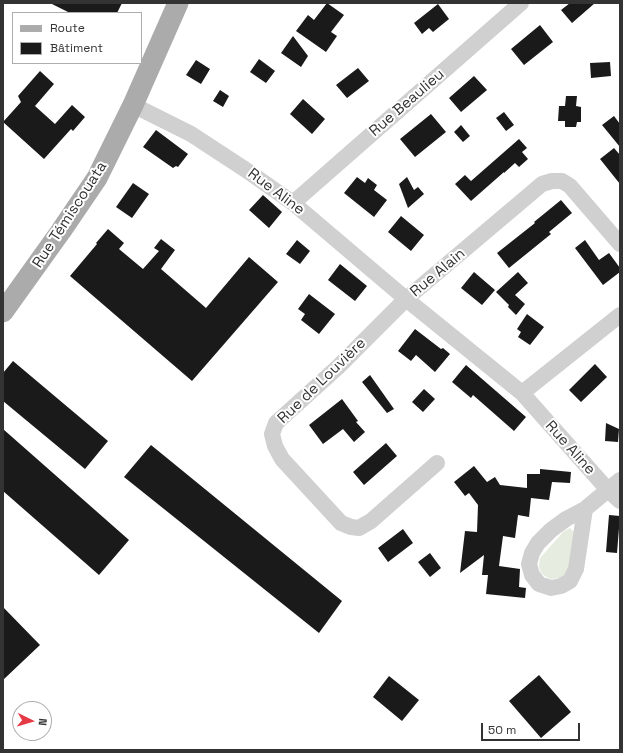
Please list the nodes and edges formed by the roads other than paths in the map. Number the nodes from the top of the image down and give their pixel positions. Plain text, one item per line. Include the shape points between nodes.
1 (178, 3) edge
2 (521, 3) edge
3 (132, 105) junction
4 (292, 202) junction
5 (620, 244) edge
6 (406, 300) junction
7 (3, 312) edge
8 (620, 315) edge
9 (522, 393) junction
10 (437, 463) dead end
11 (614, 486) edge
12 (620, 501) edge
13 (585, 509) junction

1 - 3 main road, Rue Témiscouata
2 - 4 street, Rue Beaulieu
3 - 4 street, Rue Aline via 191,134
3 - 7 main road, Rue Témiscouata via 97,178
4 - 6 street, Rue Aline
5 - 6 street, Rue Alain via 570,186 562,181 552,181 542,184
6 - 9 street, Rue Alain
6 - 10 street, Rue de Louvière via 276,423 272,434 282,459 341,523 351,527 359,528 371,522
8 - 9 street
9 - 11 street, Rue Aline
11 - 12 street, Rue Aline
11 - 13 street
13 - 13 street via 551,530 535,548 529,564 532,575 539,584 551,588 570,581 576,569

